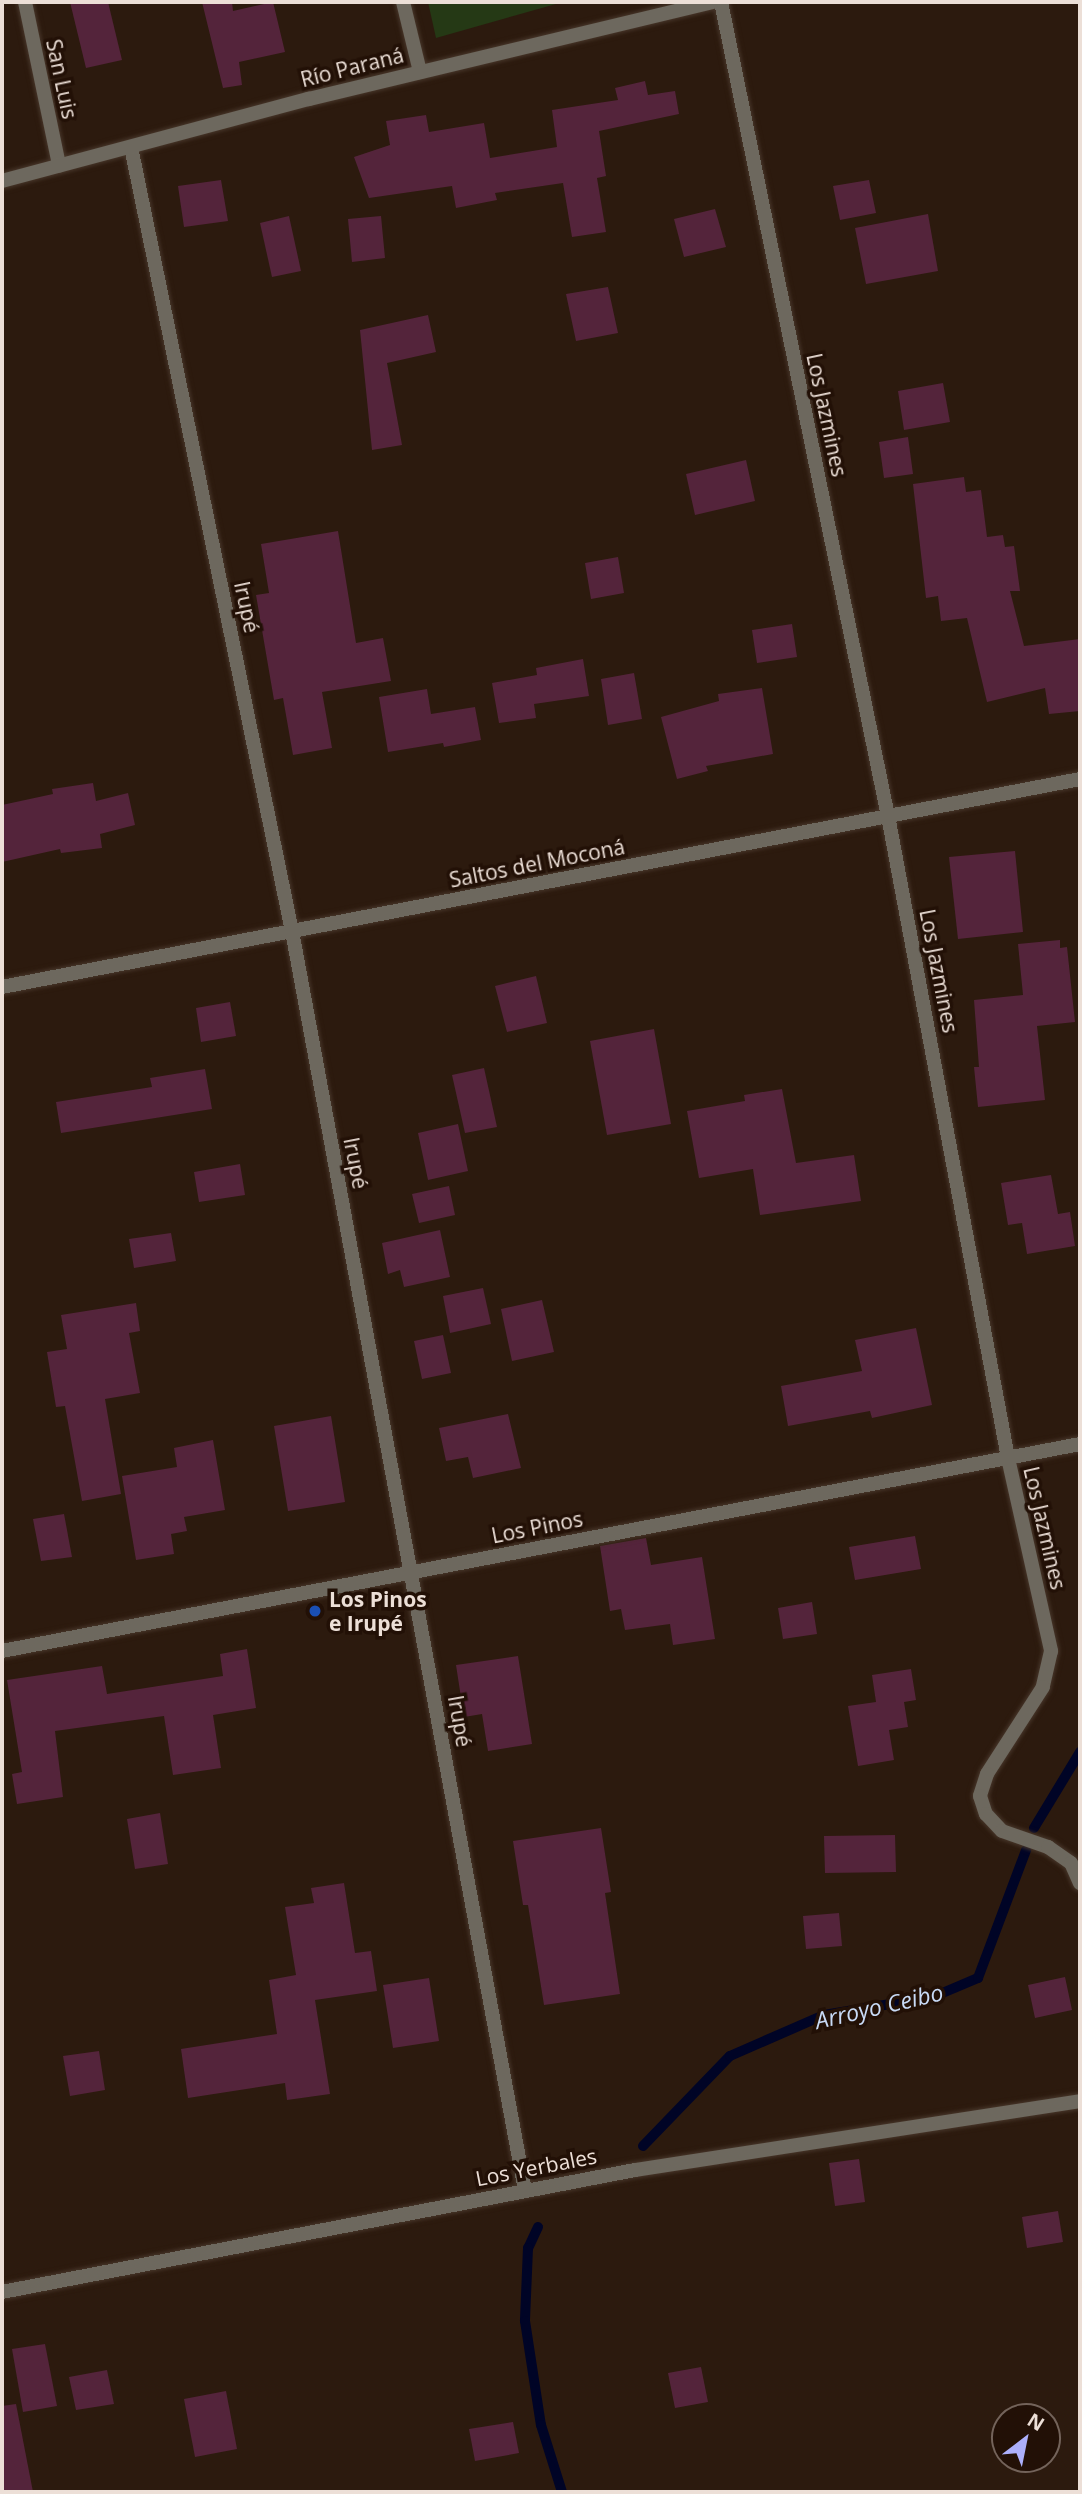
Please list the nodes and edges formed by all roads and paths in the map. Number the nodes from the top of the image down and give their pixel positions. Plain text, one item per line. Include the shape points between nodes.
1 (24, 2) edge
2 (403, 2) edge
3 (713, 2) edge
4 (721, 2) edge
5 (420, 72) junction
6 (131, 147) junction
7 (59, 165) junction
8 (2, 181) edge
9 (1080, 779) edge
10 (888, 816) junction
11 (292, 931) junction
12 (2, 987) edge
13 (1080, 1444) edge
14 (1007, 1458) junction
15 (411, 1572) junction
16 (2, 1651) edge
17 (1080, 1882) edge
18 (1080, 2101) edge
19 (525, 2190) junction
20 (2, 2292) edge

1 - 7 street, San Luis
2 - 5 street
3 - 5 street, Río Paraná
4 - 10 street, Los Jazmines
5 - 6 street, Río Paraná
6 - 7 street, Río Paraná
6 - 11 street, Irupé
7 - 8 street, Río Paraná
9 - 10 street, Saltos del Moconá
10 - 11 street, Saltos del Moconá
10 - 14 street, Los Jazmines
11 - 12 street, Saltos del Moconá
11 - 15 street, Irupé
13 - 14 street, Los Pinos
14 - 15 street, Los Pinos
14 - 17 street, Los Jazmines via 1051,1651 1043,1687 987,1774 980,1796 986,1814 1002,1832 1048,1847 1070,1863
15 - 16 street, Los Pinos
15 - 19 street, Irupé
18 - 19 street, Los Yerbales
19 - 20 street, Los Yerbales

